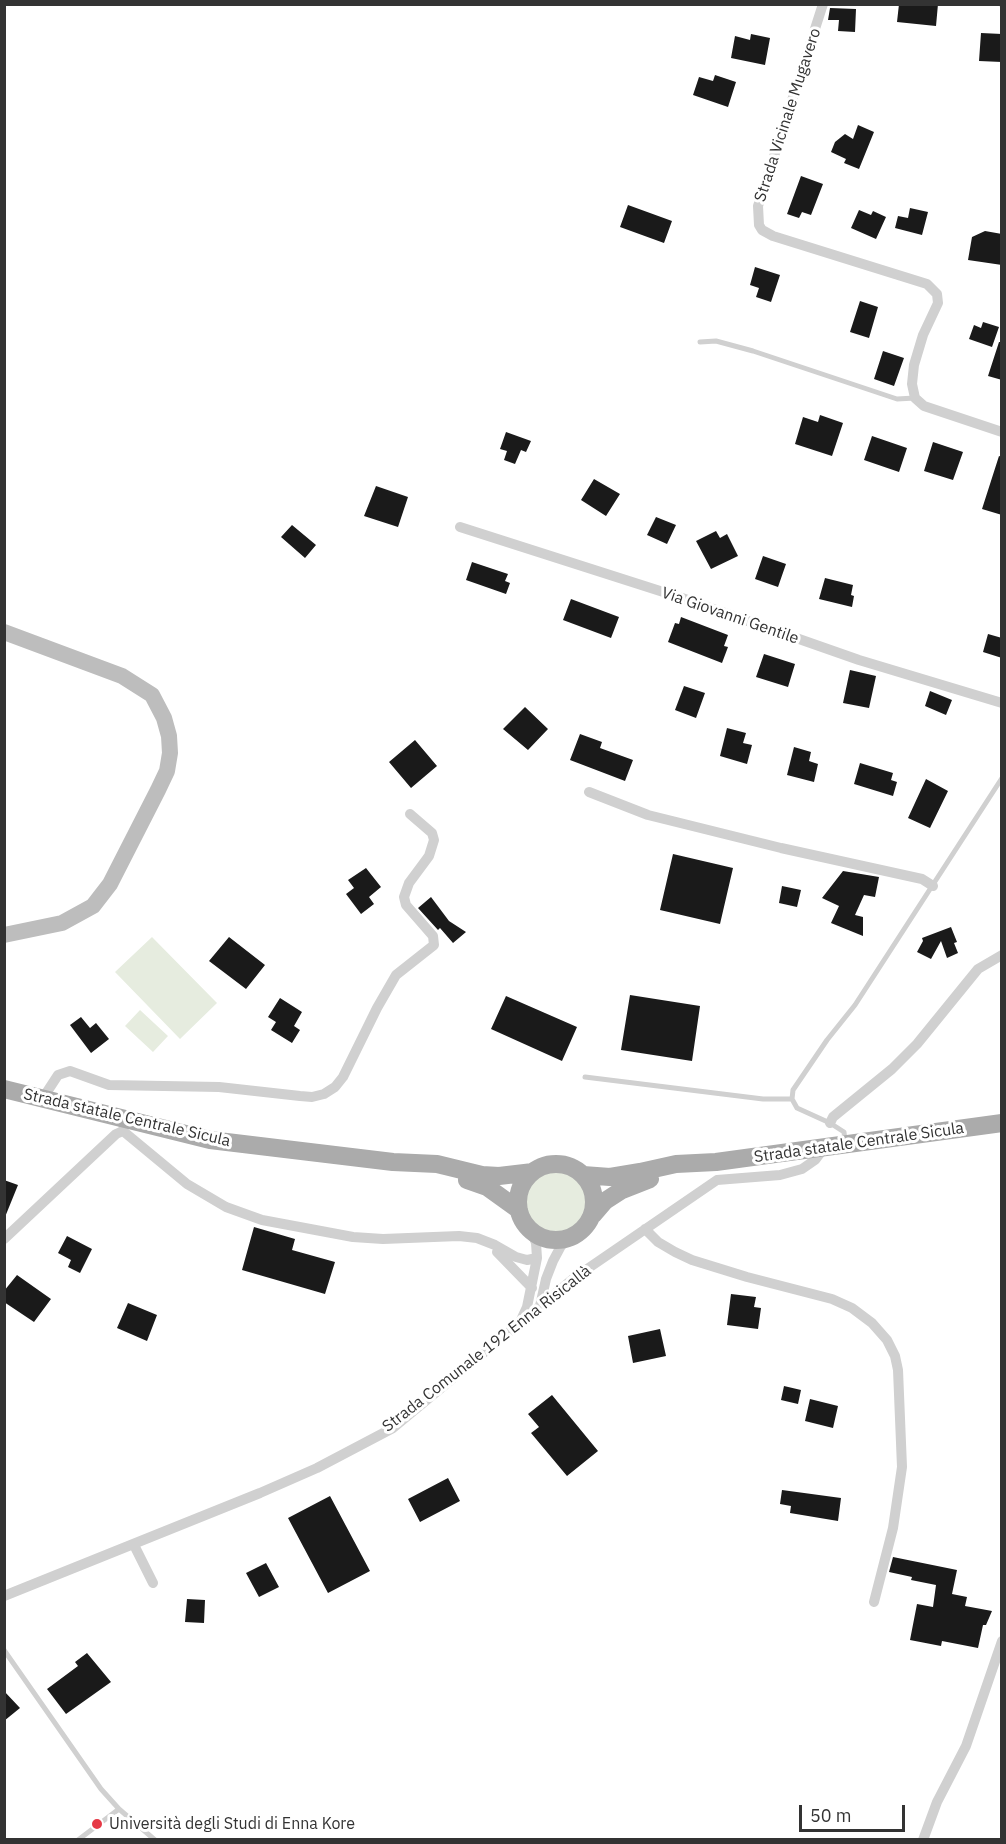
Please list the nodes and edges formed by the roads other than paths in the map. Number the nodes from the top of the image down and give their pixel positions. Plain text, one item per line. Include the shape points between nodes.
1 (823, 4) edge
2 (700, 342) dead end
3 (915, 398) junction
4 (1002, 432) edge
5 (460, 527) dead end
6 (4, 632) edge
7 (1002, 703) edge
8 (1002, 778) edge
9 (589, 792) dead end
10 (410, 814) dead end
11 (933, 886) junction
12 (4, 934) edge
13 (1002, 956) edge
14 (585, 1077) dead end
15 (4, 1089) edge
16 (43, 1098) junction
17 (792, 1100) junction
18 (830, 1123) junction
19 (1002, 1123) edge
20 (124, 1124) junction
21 (846, 1145) junction
22 (824, 1148) junction
23 (393, 1162) junction
24 (716, 1162) junction
25 (532, 1172) junction
26 (584, 1174) junction
27 (519, 1210) junction
28 (593, 1215) junction
29 (645, 1229) junction
30 (531, 1230) junction
31 (477, 1238) junction
32 (568, 1238) junction
33 (4, 1239) edge
34 (537, 1258) junction
35 (532, 1288) junction
36 (540, 1306) junction
37 (519, 1323) junction
38 (134, 1545) junction
39 (153, 1583) dead end
40 (4, 1596) edge
41 (874, 1602) dead end
42 (1002, 1641) edge
43 (4, 1650) edge
44 (119, 1809) junction
45 (78, 1839) edge
46 (155, 1839) edge
47 (923, 1839) edge

1 - 3 street, Strada Vicinale Mugavero via 758,206 759,225 773,236 927,284 937,294 938,303 914,365
2 - 3 lane via 716,341 753,351 897,399
3 - 4 street via 924,406
5 - 7 street, Via Giovanni Gentile via 859,660
6 - 12 street via 122,676 152,695 164,718 170,753 158,790 110,884 93,906 62,922
8 - 11 lane
9 - 11 street via 648,815 922,879
10 - 16 street via 432,833 434,840 429,856 409,883 404,897 433,936 434,945 396,975 335,1087 312,1097 219,1087 109,1085 70,1071 58,1075
11 - 17 lane via 855,1005 793,1090
13 - 18 street via 978,969 917,1044
14 - 17 lane
15 - 16 main road, Strada statale Centrale Sicula
16 - 20 main road, Strada statale Centrale Sicula
17 - 18 lane via 797,1108
18 - 21 lane via 844,1132
19 - 21 main road, Strada statale Centrale Sicula
20 - 23 main road, Strada statale Centrale Sicula via 210,1140
20 - 31 street via 188,1184 226,1207 262,1220 353,1237
20 - 33 street
21 - 22 main road, Strada statale Centrale Sicula
22 - 24 main road, Strada statale Centrale Sicula
22 - 29 street, Strada Comunale 192 Enna Risicallà via 802,1169 780,1175 717,1180
23 - 25 main road, Strada statale Centrale Sicula via 436,1164 482,1175
23 - 27 main road, Strada statale Centrale Sicula via 467,1179
24 - 26 main road, Strada statale Centrale Sicula via 676,1164 610,1177
24 - 28 main road, Strada statale Centrale Sicula via 641,1181 605,1201
25 - 26 main road via 553,1163
25 - 27 main road via 520,1189
26 - 28 main road via 594,1193
27 - 30 main road
28 - 32 main road via 579,1233
29 - 36 street, Strada Comunale 192 Enna Risicallà
29 - 41 street via 658,1242 692,1260 852,1308 887,1340 898,1370 902,1467 893,1527
30 - 32 main road via 552,1240
30 - 34 street
31 - 34 street via 516,1257
31 - 35 street via 506,1260
32 - 36 street via 553,1261
34 - 35 street
35 - 37 street
36 - 37 street, Strada Comunale 192 Enna Risicallà
37 - 38 street, Strada Comunale 192 Enna Risicallà via 393,1428 317,1468
38 - 39 street
38 - 40 street, Strada Comunale 192 Enna Risicallà
42 - 47 street via 966,1746
43 - 44 lane via 100,1789
44 - 45 lane
44 - 46 lane

